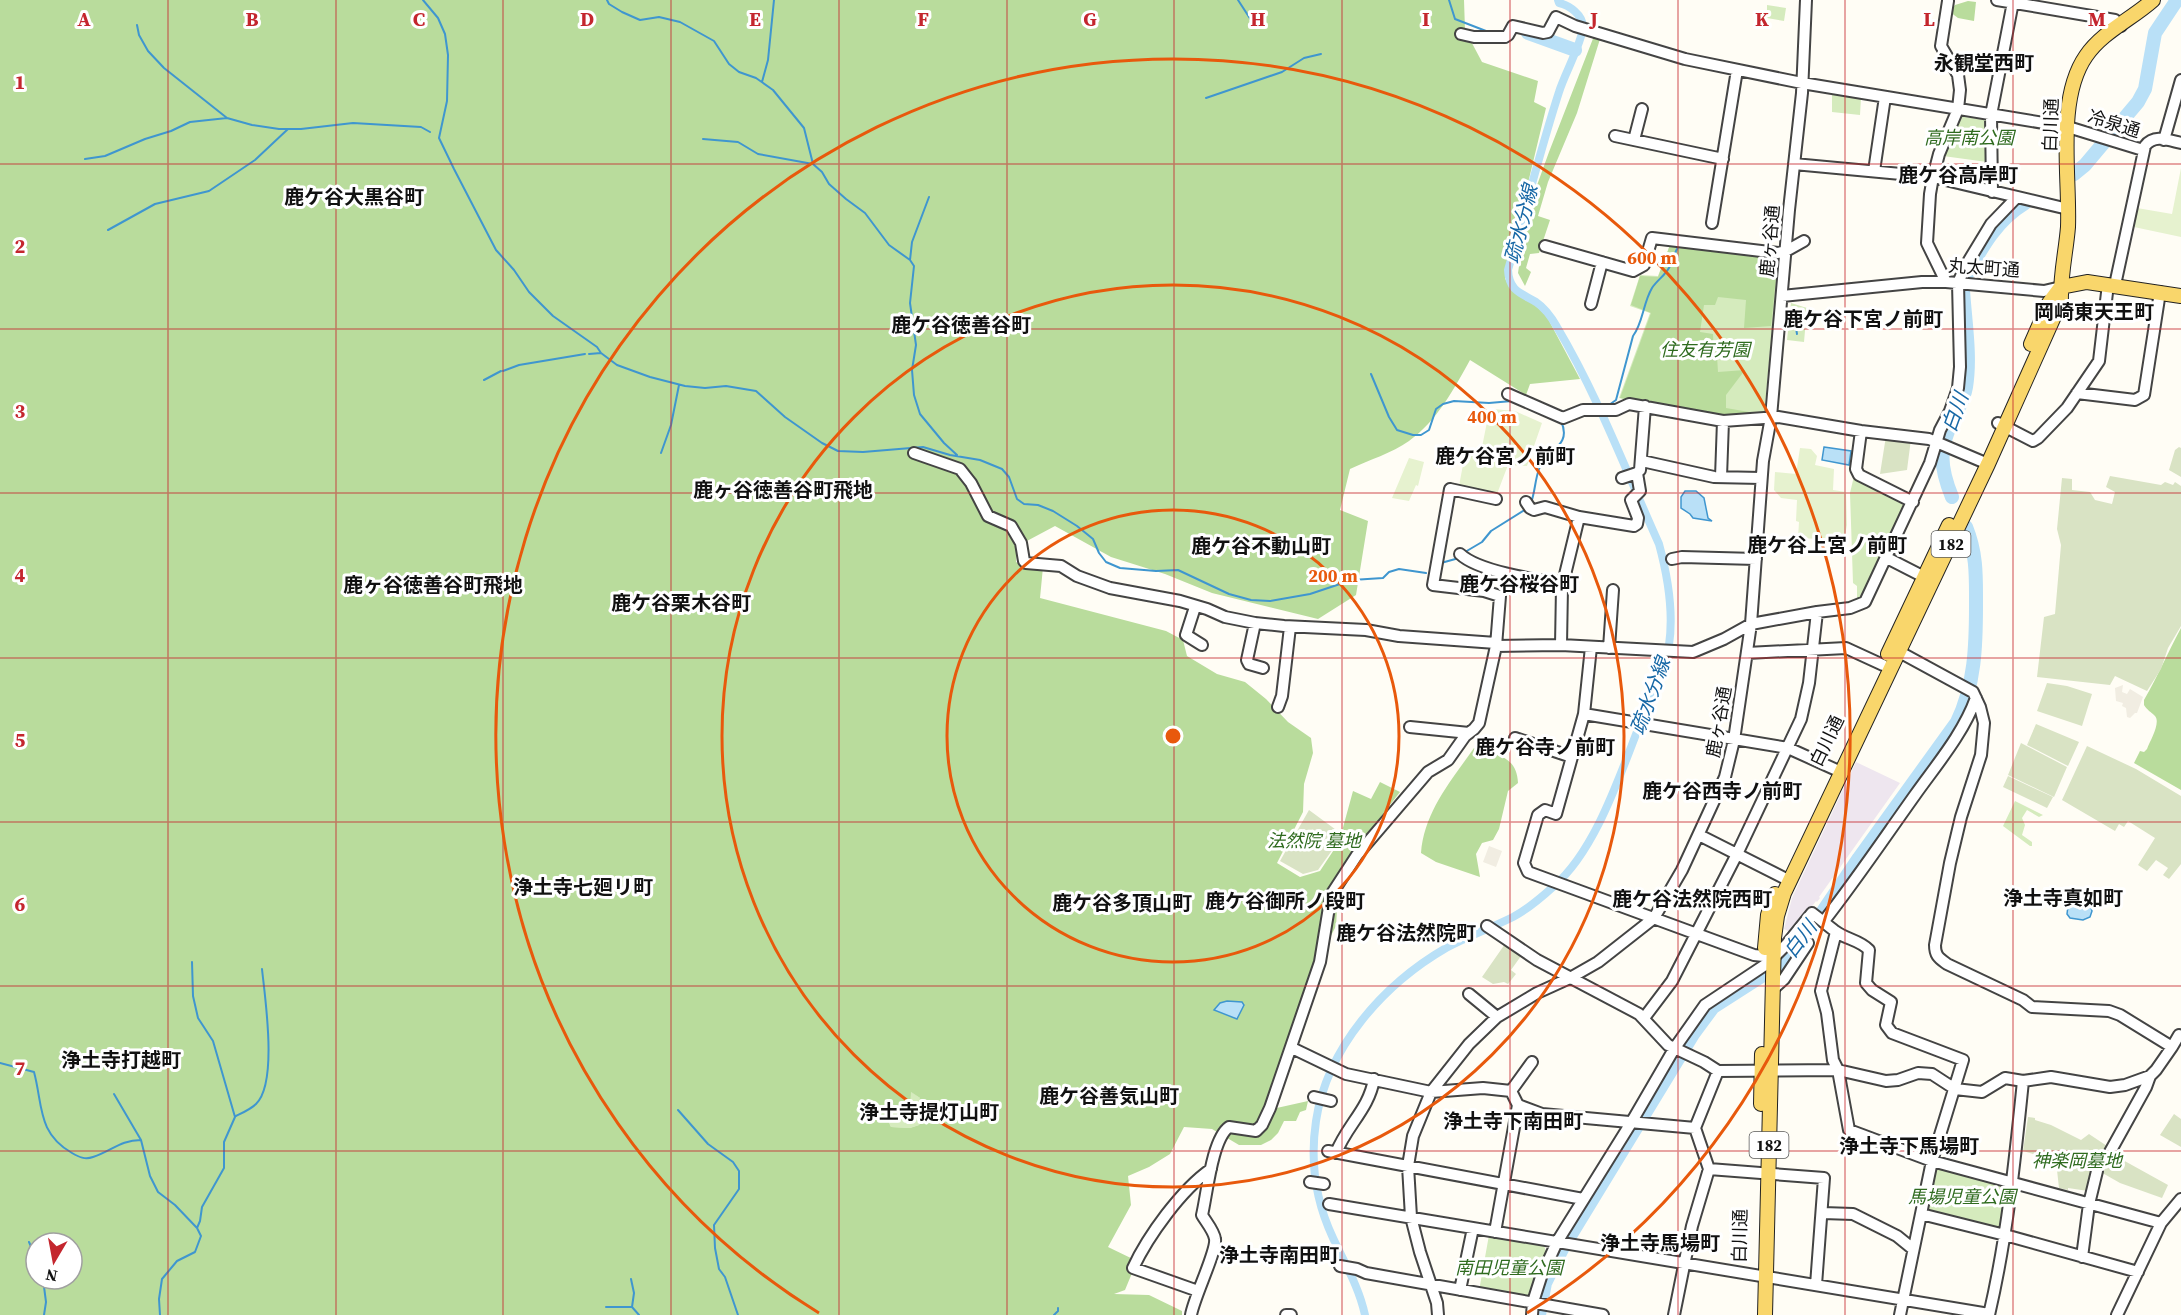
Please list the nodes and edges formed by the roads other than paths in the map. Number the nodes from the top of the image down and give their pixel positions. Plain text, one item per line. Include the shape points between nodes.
1 (1806, 0) edge
2 (1945, 0) edge
3 (1998, 0) edge
4 (2153, 0) edge
5 (2013, 2) junction
6 (2121, 26) junction
7 (1461, 34) dead end
8 (1737, 70) junction
9 (2181, 80) edge
10 (1802, 83) junction
11 (1885, 97) junction
12 (1642, 109) dead end
13 (1958, 109) junction
14 (1991, 115) junction
15 (2068, 127) junction
16 (1615, 136) dead end
17 (1634, 140) junction
18 (2164, 140) junction
19 (2181, 143) edge
20 (2143, 150) junction
21 (1723, 159) junction
22 (1794, 165) junction
23 (1875, 171) junction
24 (1933, 177) junction
25 (1992, 192) junction
26 (2017, 197) junction
27 (2068, 209) junction
28 (1712, 223) dead end
29 (1804, 241) dead end
30 (1545, 246) dead end
31 (1786, 251) junction
32 (1602, 262) junction
33 (1946, 282) junction
34 (1958, 283) junction
35 (2111, 285) junction
36 (2061, 287) junction
37 (2160, 292) junction
38 (1782, 296) junction
39 (2181, 296) edge
40 (1591, 304) dead end
41 (2077, 393) junction
42 (1508, 394) dead end
43 (1645, 405) junction
44 (1771, 417) junction
45 (1723, 421) junction
46 (2002, 425) junction
47 (1861, 431) junction
48 (1942, 444) junction
49 (914, 453) dead end
50 (1642, 461) junction
51 (1984, 463) junction
52 (1721, 477) junction
53 (1761, 478) junction
54 (1496, 499) dead end
55 (1913, 502) junction
56 (1528, 505) dead end
57 (1579, 518) junction
58 (1461, 555) dead end
59 (1887, 558) junction
60 (1672, 559) dead end
61 (1756, 559) junction
62 (1928, 579) junction
63 (1564, 584) junction
64 (1613, 590) dead end
65 (1195, 607) junction
66 (1818, 612) junction
67 (1255, 623) junction
68 (1751, 624) junction
69 (1290, 627) junction
70 (1496, 644) junction
71 (1202, 645) dead end
72 (1561, 645) junction
73 (1591, 648) junction
74 (1609, 648) junction
75 (1814, 649) junction
76 (1895, 649) junction
77 (1747, 653) junction
78 (1883, 665) junction
79 (1263, 669) dead end
80 (1972, 693) junction
81 (1278, 707) dead end
82 (1584, 714) junction
83 (1410, 727) dead end
84 (1470, 733) junction
85 (1515, 738) dead end
86 (1734, 740) junction
87 (1788, 748) junction
88 (1572, 757) junction
89 (1837, 771) junction
90 (1699, 835) junction
91 (1737, 854) junction
92 (1786, 879) junction
93 (1654, 918) junction
94 (1821, 919) junction
95 (1489, 927) dead end
96 (1836, 932) junction
97 (1696, 934) junction
98 (1808, 943) dead end
99 (1769, 969) junction
100 (1570, 978) junction
101 (1469, 994) dead end
102 (1497, 1017) junction
103 (1644, 1018) junction
104 (2181, 1036) edge
105 (2172, 1047) junction
106 (1292, 1048) junction
107 (1680, 1051) junction
108 (1532, 1062) dead end
109 (1766, 1070) junction
110 (1838, 1070) junction
111 (1718, 1071) junction
112 (2150, 1076) junction
113 (1374, 1079) junction
114 (2023, 1081) junction
115 (1955, 1089) junction
116 (1511, 1091) junction
117 (1431, 1092) junction
118 (1518, 1105) junction
119 (1637, 1124) junction
120 (1695, 1128) junction
121 (2110, 1152) dead end
122 (1932, 1161) junction
123 (1408, 1166) junction
124 (1211, 1169) junction
125 (1710, 1169) junction
126 (2097, 1171) dead end
127 (1764, 1173) junction
128 (2012, 1183) junction
129 (1503, 1184) junction
130 (1583, 1199) junction
131 (2181, 1199) edge
132 (1329, 1204) dead end
133 (2089, 1204) junction
134 (1822, 1213) junction
135 (1921, 1214) junction
136 (1411, 1217) junction
137 (2162, 1223) junction
138 (1473, 1228) junction
139 (1495, 1232) junction
140 (2005, 1235) junction
141 (1563, 1243) junction
142 (1912, 1249) junction
143 (2082, 1257) junction
144 (1683, 1263) junction
145 (1344, 1267) dead end
146 (2138, 1272) junction
147 (1761, 1277) junction
148 (1431, 1285) junction
149 (1816, 1285) junction
150 (1460, 1290) junction
151 (1198, 1292) junction
152 (1903, 1299) junction
153 (1538, 1303) junction
154 (1191, 1315) edge
155 (1286, 1315) edge
156 (1291, 1315) edge
157 (1438, 1315) edge
158 (1532, 1315) edge
159 (1603, 1315) edge
160 (1674, 1315) edge
161 (1756, 1315) edge
162 (1765, 1315) edge
163 (1900, 1315) edge
164 (1989, 1315) edge
165 (2117, 1315) edge

1 - 10 street, 鹿ヶ谷通
2 - 13 street via 1941,46 1958,75
3 - 5 street
4 - 6 main road, 白川通 / 182
5 - 6 street via 2115,20
5 - 14 street
6 - 15 main road, 白川通 / 182 via 2089,52 2075,74 2069,96
7 - 8 street, 冷泉通 via 1504,37 1513,26 1543,33 1548,32 1556,17 1685,59
8 - 10 street, 冷泉通
8 - 21 street
9 - 18 street
10 - 11 street, 冷泉通
10 - 22 street, 鹿ヶ谷通
11 - 13 street, 冷泉通
11 - 23 street
12 - 17 street
13 - 14 street, 冷泉通
13 - 24 street
14 - 15 street, 冷泉通
14 - 25 street
15 - 20 street, 冷泉通
15 - 27 main road, 白川通 / 182
16 - 17 street
17 - 21 street
18 - 19 street, 冷泉通
18 - 20 street, 冷泉通 via 2150,141
20 - 35 street
21 - 28 street
22 - 23 street
22 - 31 street, 鹿ヶ谷通
23 - 24 street
24 - 25 street
24 - 33 street via 1927,243
25 - 26 street
26 - 27 street
26 - 34 street via 1991,224
27 - 36 main road, 白川通 / 182
29 - 31 street
30 - 32 street
31 - 32 street via 1652,238 1644,265 1633,271
31 - 38 street, 鹿ヶ谷通
32 - 40 street
33 - 34 street, 丸太町通
33 - 38 street, 丸太町通
34 - 36 street, 丸太町通 via 2044,291
34 - 48 street via 1958,388
35 - 36 main road, 丸太町通 via 2087,282
35 - 37 main road, 丸太町通
35 - 41 street via 2099,361
36 - 46 main road, 白川通 / 182 via 2061,301
37 - 39 main road, 丸太町通
37 - 41 street via 2144,395 2135,400
38 - 44 street, 鹿ヶ谷通
41 - 46 street via 2033,441
42 - 43 street via 1563,418 1583,410
43 - 45 street
43 - 50 street
44 - 45 street
44 - 47 street
44 - 53 street, 鹿ヶ谷通
45 - 52 street
46 - 51 main road, 白川通 / 182
47 - 48 street
47 - 55 street via 1856,469 1859,475
48 - 51 street
48 - 55 street
49 - 65 street via 960,469 988,516 1011,526 1026,563 1061,566 1110,588
50 - 52 street
50 - 57 street via 1628,476 1640,491 1631,500 1637,524
51 - 62 main road, 白川通 / 182
52 - 53 street
53 - 61 street, 鹿ヶ谷通
54 - 70 street via 1450,489 1433,585 1500,596
55 - 59 street
56 - 57 street via 1534,510 1545,507
57 - 63 street
58 - 63 street via 1472,563 1528,579
59 - 62 street
59 - 66 street via 1863,604
60 - 61 street
61 - 68 street, 鹿ヶ谷通
62 - 76 main road, 白川通 / 182
63 - 72 street
64 - 74 street
65 - 67 street
65 - 71 street via 1186,635
66 - 68 street
66 - 75 street
67 - 69 street
67 - 79 street via 1247,660
68 - 74 street via 1700,650
68 - 77 street, 鹿ヶ谷通
69 - 70 street via 1366,630
69 - 81 street
70 - 72 street
70 - 84 street via 1479,723
72 - 73 street
73 - 74 street
73 - 82 street
75 - 77 street
75 - 78 street via 1846,648
75 - 87 street via 1804,711
76 - 78 main road, 白川通 / 182
76 - 80 street
76 - 89 main road, 白川通 / 182
77 - 86 street, 鹿ヶ谷通
78 - 89 main road, 白川通 / 182
80 - 94 street via 1969,716 1956,737 1868,864
80 - 105 street via 1984,723 1983,748 1950,863 1935,953 1947,964 2032,1007 2109,1011
82 - 86 street
82 - 88 street
83 - 84 street
84 - 106 street via 1448,760 1428,772 1357,855 1331,895 1320,962
85 - 88 street
86 - 87 street
86 - 90 street, 鹿ヶ谷通 via 1725,777
87 - 89 street
87 - 91 street
88 - 93 street via 1557,814 1545,810 1538,815 1524,863 1528,872
89 - 92 main road, 白川通 / 182
90 - 91 street
90 - 93 street, 鹿ヶ谷通
91 - 92 street
91 - 97 street
92 - 99 main road, 白川通 / 182 via 1767,915
93 - 97 street
93 - 100 street, 鹿ヶ谷通 via 1619,947
94 - 96 street
94 - 99 street via 1812,913
95 - 100 street
96 - 110 street via 1821,991
96 - 115 street via 1869,950 1866,983 1891,1002 1886,1025 1892,1033 1964,1060
97 - 99 street via 1754,955
97 - 103 street via 1672,981
98 - 99 street via 1784,979
99 - 107 street via 1705,1005
99 - 109 main road, 白川通 / 182
100 - 102 street, 鹿ヶ谷通
100 - 103 street
101 - 102 street
102 - 117 street, 鹿ヶ谷通 via 1469,1044
103 - 107 street via 1668,1046
104 - 105 street
105 - 112 street
106 - 113 street via 1346,1074
106 - 124 street via 1262,1125 1256,1131 1228,1127 1223,1131
107 - 111 street
107 - 119 street
108 - 116 street
109 - 110 street
109 - 111 street
109 - 127 main road, 白川通 / 182
110 - 115 street via 1886,1081 1918,1073 1932,1074
110 - 122 street via 1849,1130
111 - 120 street
112 - 114 street via 2110,1087 2051,1077
112 - 121 street
113 - 117 street
113 - 123 street via 1371,1096 1332,1152
114 - 115 street via 2005,1078 1982,1092
114 - 128 street
115 - 122 street
116 - 117 street via 1483,1088
116 - 118 street
117 - 123 street, 鹿ヶ谷通 via 1413,1136
118 - 119 street via 1542,1114
118 - 129 street
119 - 120 street
119 - 130 street
120 - 125 street
122 - 128 street
122 - 135 street
123 - 129 street
123 - 136 street, 鹿ヶ谷通
124 - 151 street via 1202,1215 1216,1245
124 - 151 street via 1174,1204 1133,1268
125 - 127 street
125 - 144 street
126 - 133 street
127 - 134 street via 1824,1178
127 - 147 main road, 白川通 / 182
128 - 133 street
128 - 140 street
129 - 130 street
129 - 139 street
130 - 141 street
131 - 137 street
132 - 136 street
133 - 137 street
133 - 143 street
134 - 142 street via 1853,1214 1897,1236
134 - 149 street
135 - 140 street
135 - 142 street
136 - 138 street
136 - 148 street, 鹿ヶ谷通
137 - 146 street
138 - 139 street
138 - 150 street
139 - 141 street
140 - 143 street
140 - 164 street
141 - 144 street
141 - 153 street via 1541,1277
142 - 152 street
143 - 146 street
144 - 147 street
144 - 160 street
145 - 148 street
146 - 165 street
147 - 149 street
147 - 161 main road, 白川通 / 182
147 - 162 main road, 白川通 / 182
148 - 150 street
148 - 157 street, 鹿ヶ谷通
149 - 152 street
150 - 153 street
151 - 154 street
152 - 163 street
152 - 164 street
153 - 158 street
153 - 159 street
155 - 156 street

